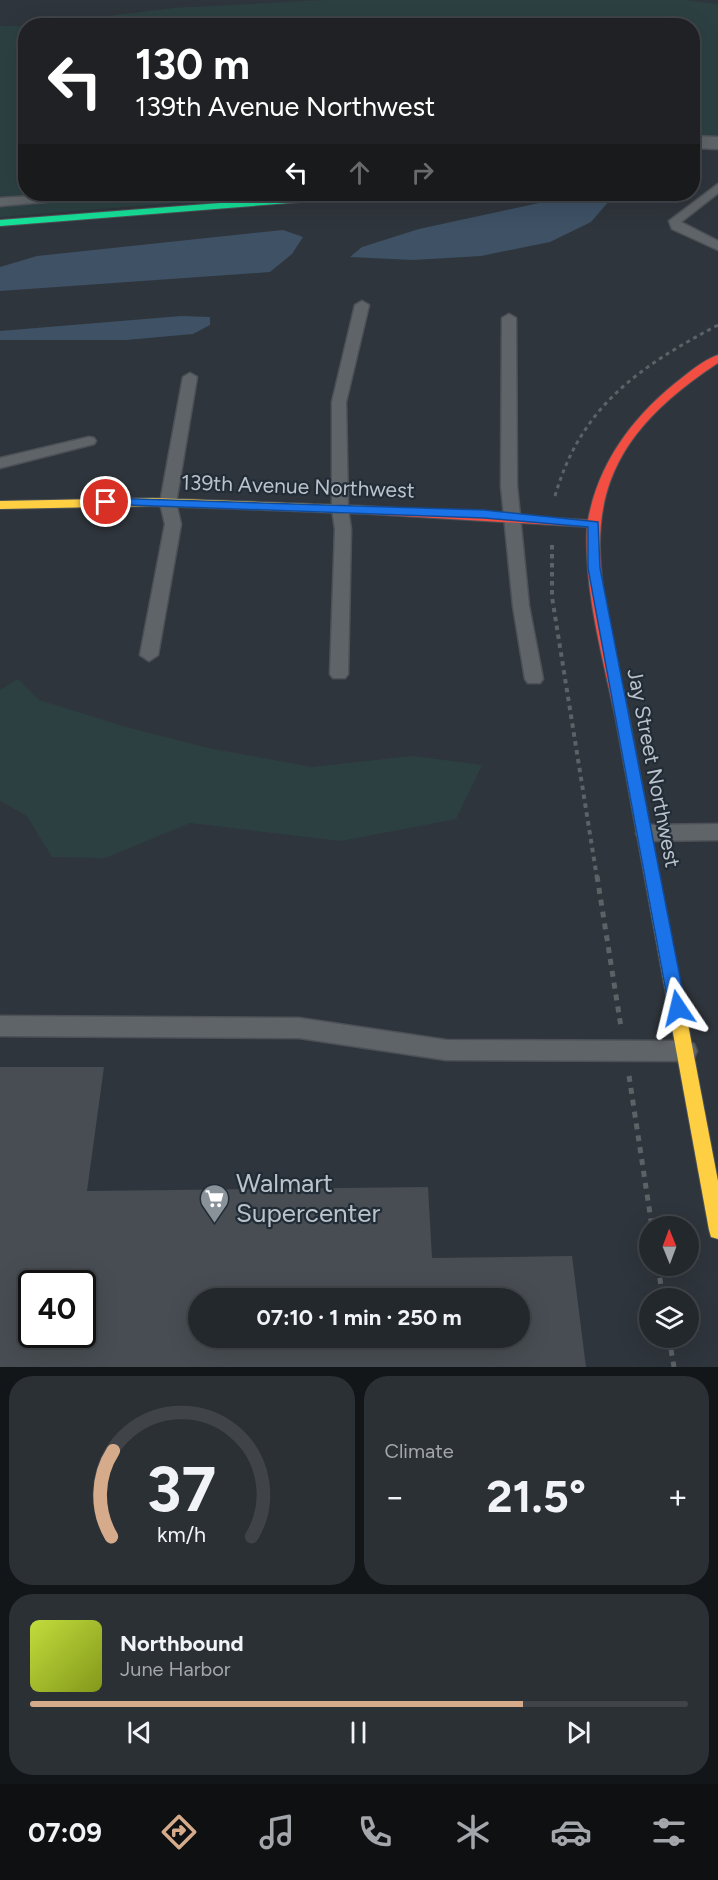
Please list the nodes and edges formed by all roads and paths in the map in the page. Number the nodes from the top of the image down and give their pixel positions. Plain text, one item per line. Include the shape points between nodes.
1 (700, 142) edge
2 (718, 143) edge
3 (718, 187) edge
4 (18, 201) edge
5 (277, 201) edge
6 (0, 202) edge
7 (0, 223) edge
8 (718, 246) edge
9 (362, 305) dead end
10 (509, 318) dead end
11 (718, 358) edge
12 (190, 377) dead end
13 (89, 441) dead end
14 (0, 463) edge
15 (168, 503) junction
16 (0, 505) edge
17 (340, 509) junction
18 (511, 517) junction
19 (594, 524) junction
20 (553, 542) dead end
21 (149, 655) dead end
22 (339, 674) dead end
23 (534, 679) dead end
24 (646, 832) junction
25 (718, 832) edge
26 (616, 1000) dead end
27 (0, 1026) edge
28 (686, 1052) junction
29 (633, 1108) dead end
30 (650, 1216) edge
31 (718, 1230) edge
32 (671, 1348) edge
33 (674, 1367) edge

1 - 2 street
3 - 8 lane via 675,221 684,231
4 - 6 lane
5 - 7 street
9 - 17 lane via 339,402
10 - 18 lane
11 - 19 street, Jay Street Northwest via 669,391 632,431 602,488
12 - 15 lane
13 - 14 lane
15 - 16 street, 139th Avenue Northwest
15 - 17 street, 139th Avenue Northwest
15 - 21 lane via 173,524
17 - 18 street, 139th Avenue Northwest
17 - 22 lane via 343,529
18 - 19 street, 139th Avenue Northwest
18 - 23 lane
19 - 24 street, Jay Street Northwest via 594,568
20 - 26 path via 552,597
24 - 25 lane
24 - 28 street, Jay Street Northwest
27 - 28 lane via 299,1028 446,1050
28 - 31 street, Jay Street Northwest
29 - 30 path
32 - 33 path

